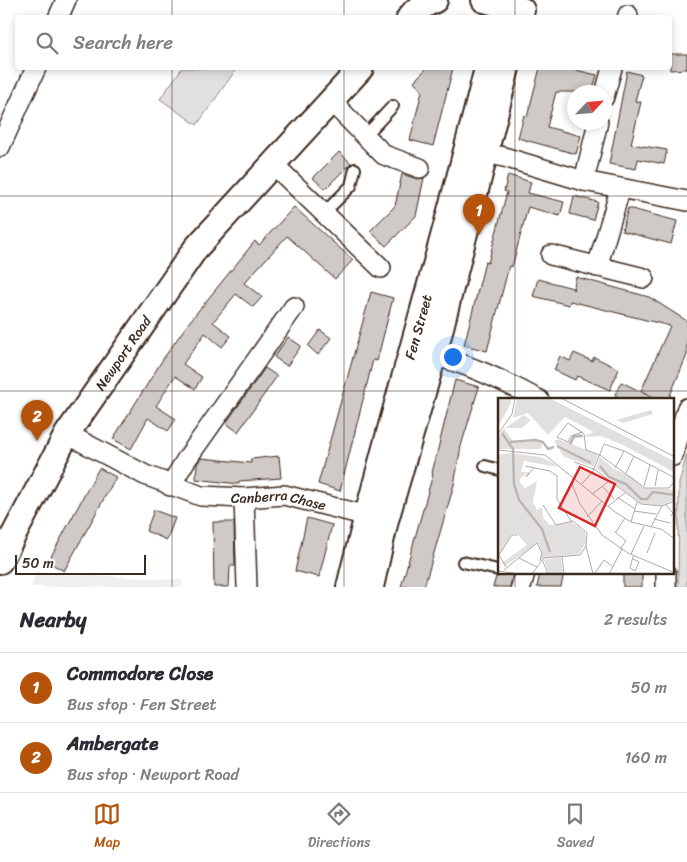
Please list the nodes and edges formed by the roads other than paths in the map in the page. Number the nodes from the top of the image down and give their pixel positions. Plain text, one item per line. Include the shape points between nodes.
1 (66, 0) edge
2 (435, 0) edge
3 (59, 15) edge
4 (412, 15) edge
5 (35, 70) edge
6 (359, 70) edge
7 (487, 70) edge
8 (506, 70) edge
9 (611, 70) edge
10 (607, 85) edge
11 (330, 100) junction
12 (393, 106) dead end
13 (596, 130) edge
14 (366, 136) junction
15 (0, 147) edge
16 (476, 151) junction
17 (272, 162) junction
18 (420, 168) dead end
19 (355, 169) dead end
20 (584, 181) junction
21 (620, 190) junction
22 (687, 201) edge
23 (324, 213) junction
24 (552, 255) dead end
25 (597, 266) junction
26 (381, 268) dead end
27 (644, 278) dead end
28 (294, 307) dead end
29 (410, 350) junction
30 (434, 355) junction
31 (535, 398) edge
32 (687, 408) edge
33 (67, 434) junction
34 (674, 453) edge
35 (485, 466) dead end
36 (498, 469) edge
37 (170, 486) junction
38 (244, 498) junction
39 (376, 518) junction
40 (0, 561) edge
41 (463, 562) dead end
42 (498, 570) dead end
43 (666, 574) edge
44 (248, 587) edge
45 (349, 587) edge
46 (371, 587) edge
47 (666, 587) edge

1 - 3 street
2 - 4 street
5 - 15 street
6 - 11 street, Newport Road
7 - 16 street, Fen Street
8 - 16 street, Fen Street
9 - 10 street
11 - 14 street
11 - 17 street, Newport Road
12 - 14 lane
13 - 20 street
14 - 18 street via 384,155
16 - 20 street
16 - 29 street, Fen Street
16 - 30 street, Fen Street
17 - 23 street
17 - 33 street, Newport Road via 196,248
19 - 23 lane via 351,186
20 - 21 street
21 - 22 street
21 - 25 street
23 - 26 street
24 - 25 street
25 - 27 street
28 - 37 street
29 - 30 street
29 - 39 street, Fen Street
30 - 31 street
30 - 39 street, Fen Street
32 - 34 street
33 - 37 street, Canberra Chase
33 - 40 street, Newport Road
35 - 36 lane
37 - 38 street, Canberra Chase via 201,496
38 - 39 street, Canberra Chase via 284,495
38 - 44 street
39 - 45 street, Fen Street
39 - 46 street, Fen Street
41 - 42 lane
43 - 47 street

